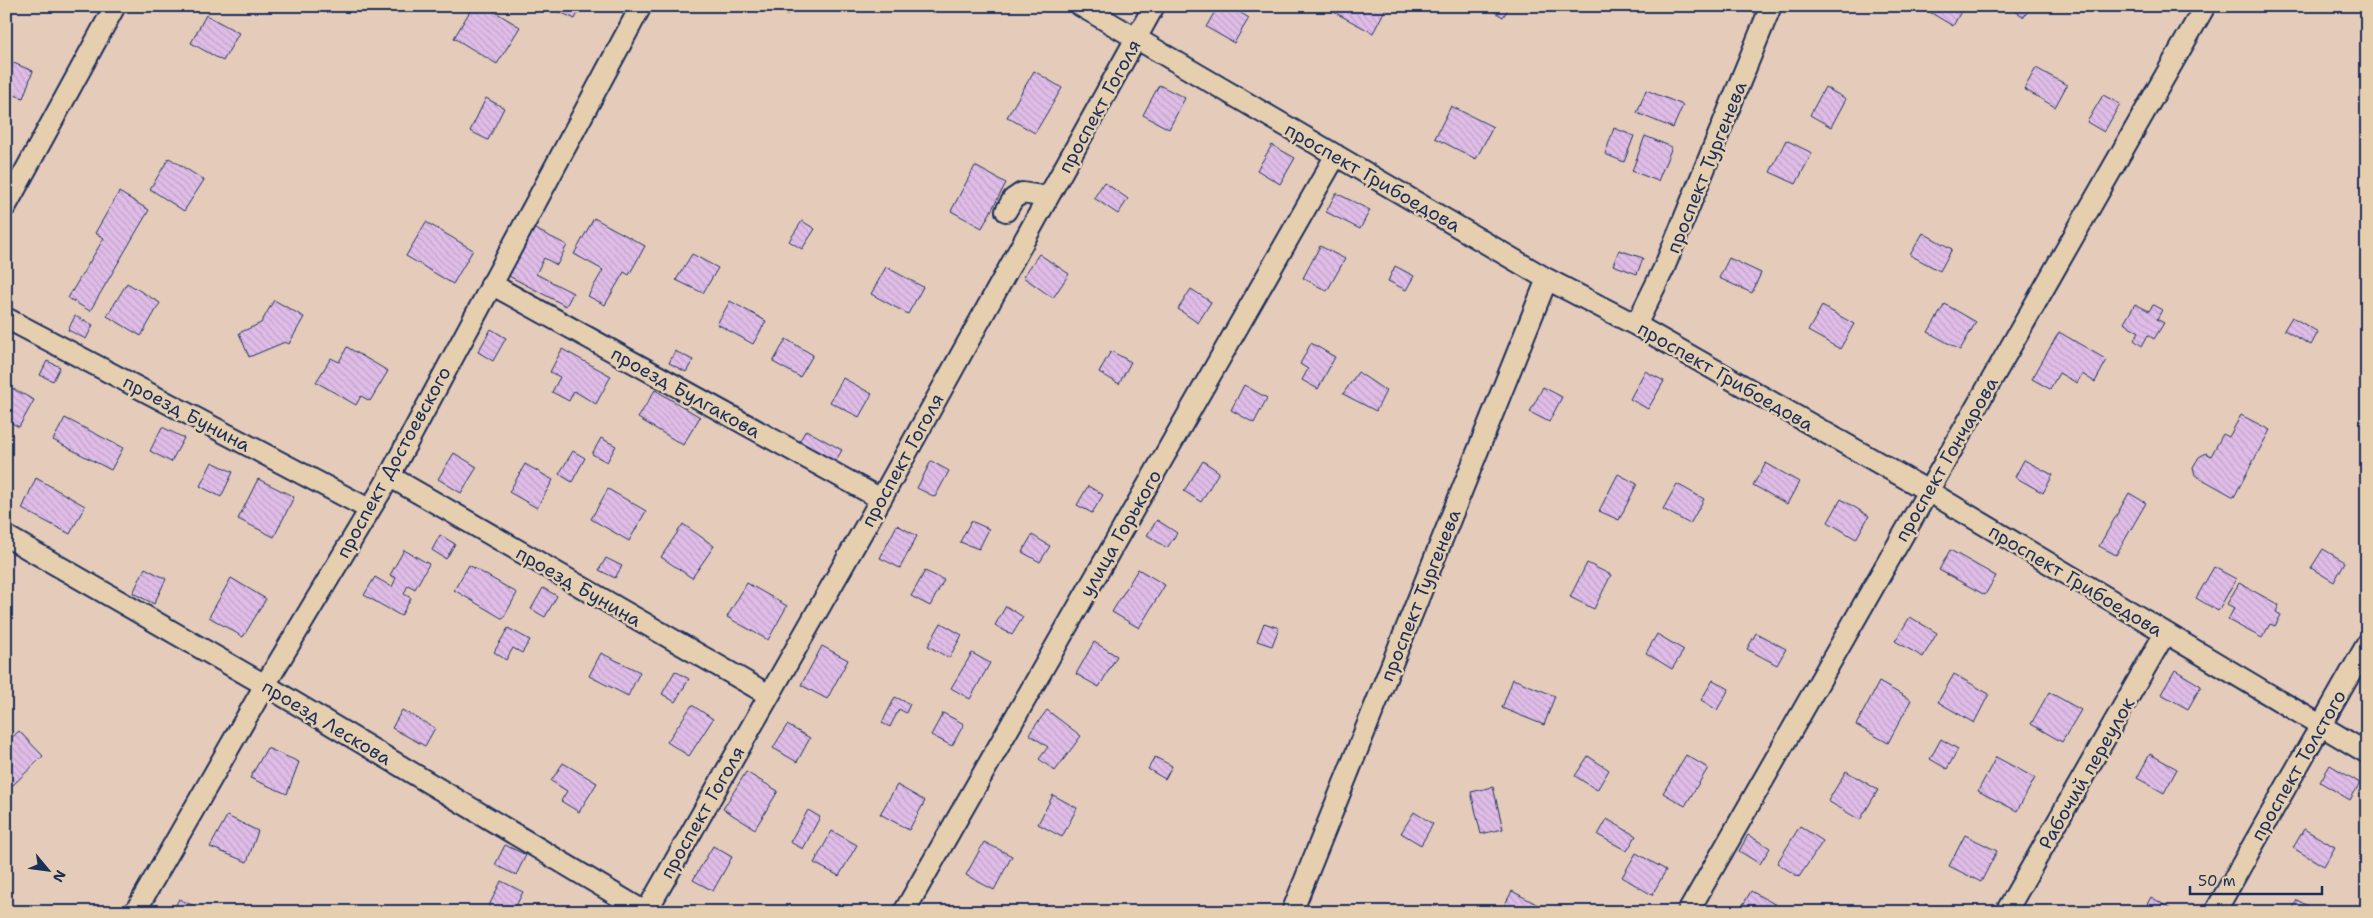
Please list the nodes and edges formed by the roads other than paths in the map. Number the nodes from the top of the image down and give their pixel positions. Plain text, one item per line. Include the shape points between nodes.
1 (116, 6) edge
2 (641, 6) edge
3 (1081, 6) edge
4 (1154, 6) edge
5 (1771, 6) edge
6 (2205, 6) edge
7 (1136, 38) junction
8 (1336, 155) junction
9 (1048, 197) junction
10 (6, 206) edge
11 (1006, 211) dead end
12 (1547, 279) junction
13 (491, 284) junction
14 (6, 318) edge
15 (1636, 325) junction
16 (389, 476) junction
17 (1928, 491) junction
18 (881, 499) junction
19 (369, 509) junction
20 (6, 536) edge
21 (2165, 633) junction
22 (2367, 644) edge
23 (265, 684) junction
24 (769, 695) junction
25 (2320, 726) junction
26 (2367, 753) edge
27 (135, 912) edge
28 (646, 912) edge
29 (904, 912) edge
30 (1292, 912) edge
31 (1688, 912) edge
32 (2006, 912) edge
33 (2215, 912) edge

1 - 10 street
2 - 13 street, проспект Достоевского
3 - 7 street, проспект Грибоедова
4 - 7 street, проспект Гоголя
5 - 15 street, проспект Тургенева via 1664,268
6 - 17 street, проспект Гончарова
7 - 8 street, проспект Грибоедова
7 - 9 street, проспект Гоголя
8 - 12 street, проспект Грибоедова
8 - 29 street, улица Горького
9 - 11 street via 1022,193 1012,199
9 - 18 street, проспект Гоголя
12 - 15 street, проспект Грибоедова
12 - 30 street, проспект Тургенева
13 - 16 street, проспект Достоевского
13 - 18 street, проезд Булгакова
14 - 19 street, проезд Бунина
15 - 17 street, проспект Грибоедова
16 - 19 street, проспект Достоевского
16 - 24 street, проезд Бунина
17 - 21 street, проспект Грибоедова
17 - 31 street, проспект Гончарова
18 - 24 street, проспект Гоголя
19 - 23 street, проспект Достоевского
20 - 23 street, проезд Лескова
21 - 25 street, проспект Грибоедова
21 - 32 street, Рабочий переулок
22 - 25 street, проспект Толстого
23 - 27 street, проспект Достоевского
23 - 28 street, проезд Лескова
24 - 28 street, проспект Гоголя
25 - 26 street, проспект Грибоедова
25 - 33 street, проспект Толстого

